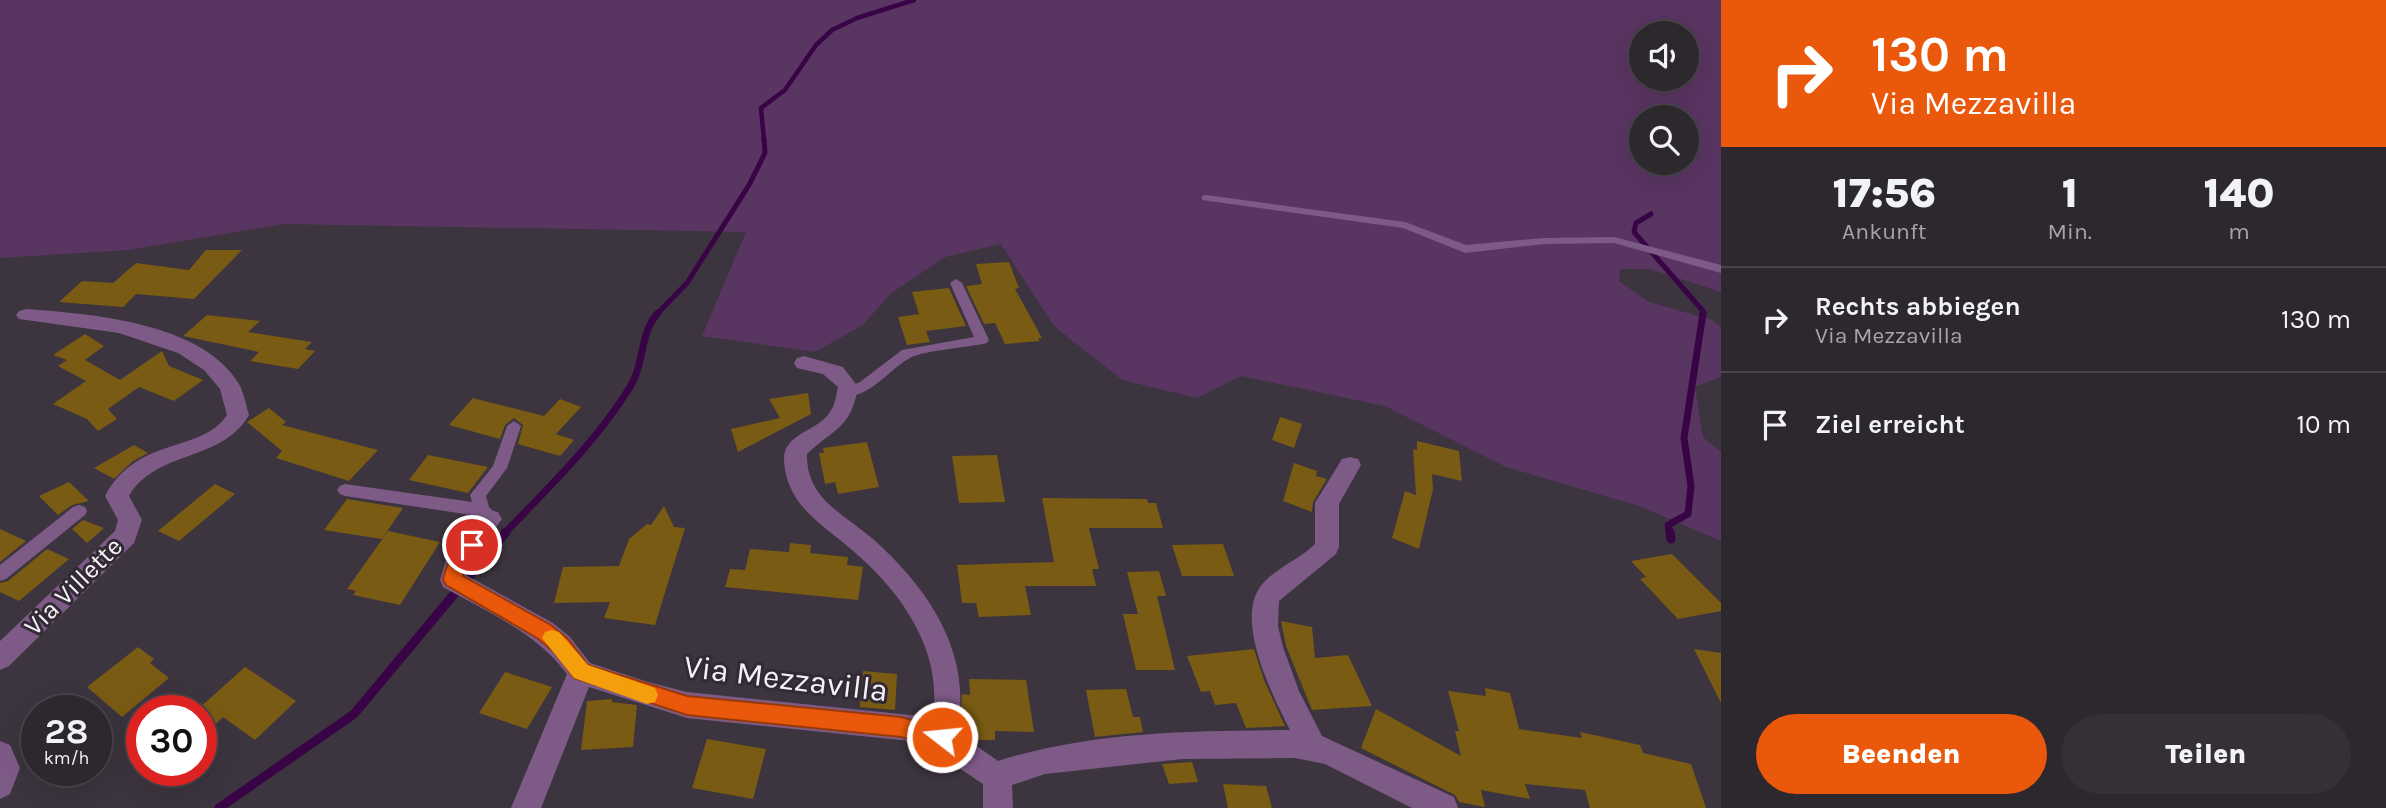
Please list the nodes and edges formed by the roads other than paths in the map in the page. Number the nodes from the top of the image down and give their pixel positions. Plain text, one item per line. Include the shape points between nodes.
1 (1206, 198) dead end
2 (1721, 269) edge
3 (957, 283) dead end
4 (26, 315) dead end
5 (804, 363) dead end
6 (848, 392) junction
7 (514, 426) dead end
8 (1350, 465) dead end
9 (345, 490) dead end
10 (79, 511) dead end
11 (486, 514) junction
12 (0, 575) edge
13 (0, 658) edge
14 (581, 672) junction
15 (942, 737) junction
16 (1313, 747) junction
17 (0, 755) edge
18 (997, 776) junction
19 (0, 784) edge
20 (526, 808) edge
21 (998, 808) edge
22 (1443, 808) edge

1 - 2 lane via 1405,225 1465,249 1614,240
3 - 6 lane via 982,341 907,354
4 - 13 street, Via Villette via 90,320 168,340 194,352 221,374 238,415 228,429 155,459 123,484 117,496 131,520 126,536
5 - 6 street via 836,372 847,383
6 - 15 street via 838,420 800,447 795,461 817,509 878,559 941,644 949,689
7 - 11 lane via 500,468 478,495
8 - 16 street via 1327,503 1327,547 1264,604 1276,670
9 - 11 lane
10 - 12 lane
11 - 14 street via 451,576 544,631
14 - 15 street, Via Mezzavilla via 687,705 901,727
14 - 20 street
15 - 18 street, Via Mezzavilla via 972,763
16 - 18 street via 1182,745 1045,760
16 - 22 street via 1347,759
17 - 19 street via 5,768
18 - 21 street

